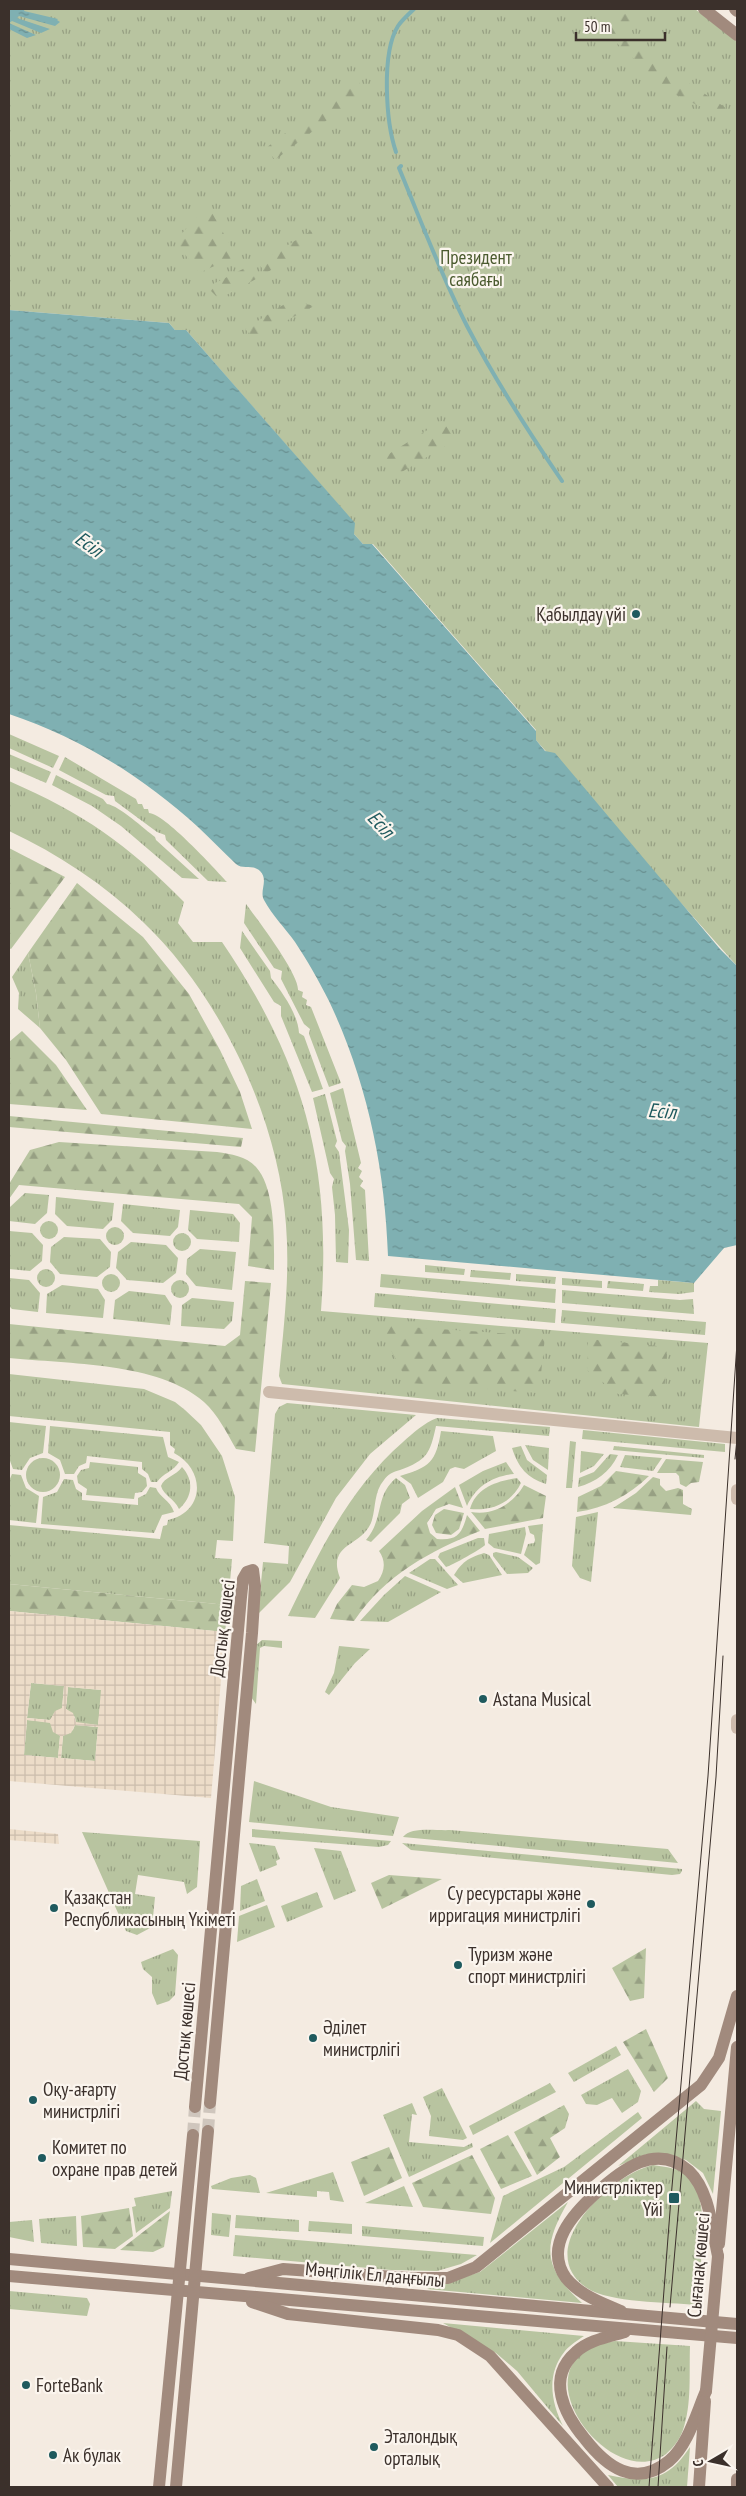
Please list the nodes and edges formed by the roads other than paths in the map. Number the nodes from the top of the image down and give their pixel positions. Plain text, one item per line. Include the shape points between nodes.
1 (704, 9) edge
2 (737, 34) edge
3 (269, 1392) dead end
4 (737, 1438) edge
5 (737, 1490) edge
6 (737, 1499) edge
7 (737, 1720) edge
8 (737, 1728) edge
9 (737, 1996) edge
10 (737, 2046) edge
11 (210, 2103) tunnel mouth
12 (195, 2107) tunnel mouth
13 (208, 2131) tunnel mouth
14 (733, 2131) edge
15 (193, 2135) tunnel mouth
16 (718, 2256) junction
17 (9, 2259) edge
18 (9, 2276) edge
19 (180, 2276) junction
20 (195, 2277) junction
21 (241, 2281) junction
22 (178, 2291) junction
23 (194, 2292) junction
24 (231, 2295) junction
25 (632, 2316) junction
26 (737, 2324) edge
27 (632, 2330) junction
28 (737, 2338) edge
29 (706, 2392) junction
30 (737, 2479) edge
31 (159, 2487) edge
32 (176, 2487) edge
33 (608, 2487) edge
34 (699, 2487) edge
35 (737, 2487) edge

1 - 2 main road
3 - 4 street
5 - 6 street
7 - 8 street
9 - 21 main road via 719,2058 701,2084 476,2267 448,2278 283,2268
10 - 14 main road, Сығанақ көшесі
11 - 12 main road, Достық көшесі via 253,1615 255,1578 252,1570 243,1579 241,1597
13 - 20 main road
14 - 16 main road, Сығанақ көшесі
15 - 19 main road
16 - 25 main road via 705,2199 696,2179 688,2171 671,2162 654,2159 637,2163 617,2174 568,2222 559,2255 565,2276 577,2288 592,2299
16 - 29 main road, Сығанақ көшесі, bridge
17 - 19 main road, Мәңгілік Ел даңғылы
18 - 22 main road, Мәңгілік Ел даңғылы
19 - 20 main road, Мәңгілік Ел даңғылы
19 - 22 main road
20 - 21 main road, Мәңгілік Ел даңғылы
20 - 23 main road
21 - 25 main road, Мәңгілік Ел даңғылы
22 - 23 main road, Мәңгілік Ел даңғылы
22 - 31 main road
23 - 24 main road, Мәңгілік Ел даңғылы
23 - 32 main road
24 - 27 main road, Мәңгілік Ел даңғылы
24 - 33 main road via 288,2314 438,2330 458,2335 490,2356
25 - 26 main road, Мәңгілік Ел даңғылы
27 - 28 main road, Мәңгілік Ел даңғылы
27 - 29 main road via 583,2346 569,2359 561,2376 560,2396 567,2416 605,2462 634,2473 659,2468 668,2462 683,2444
29 - 34 main road, Сығанақ көшесі
30 - 35 main road

